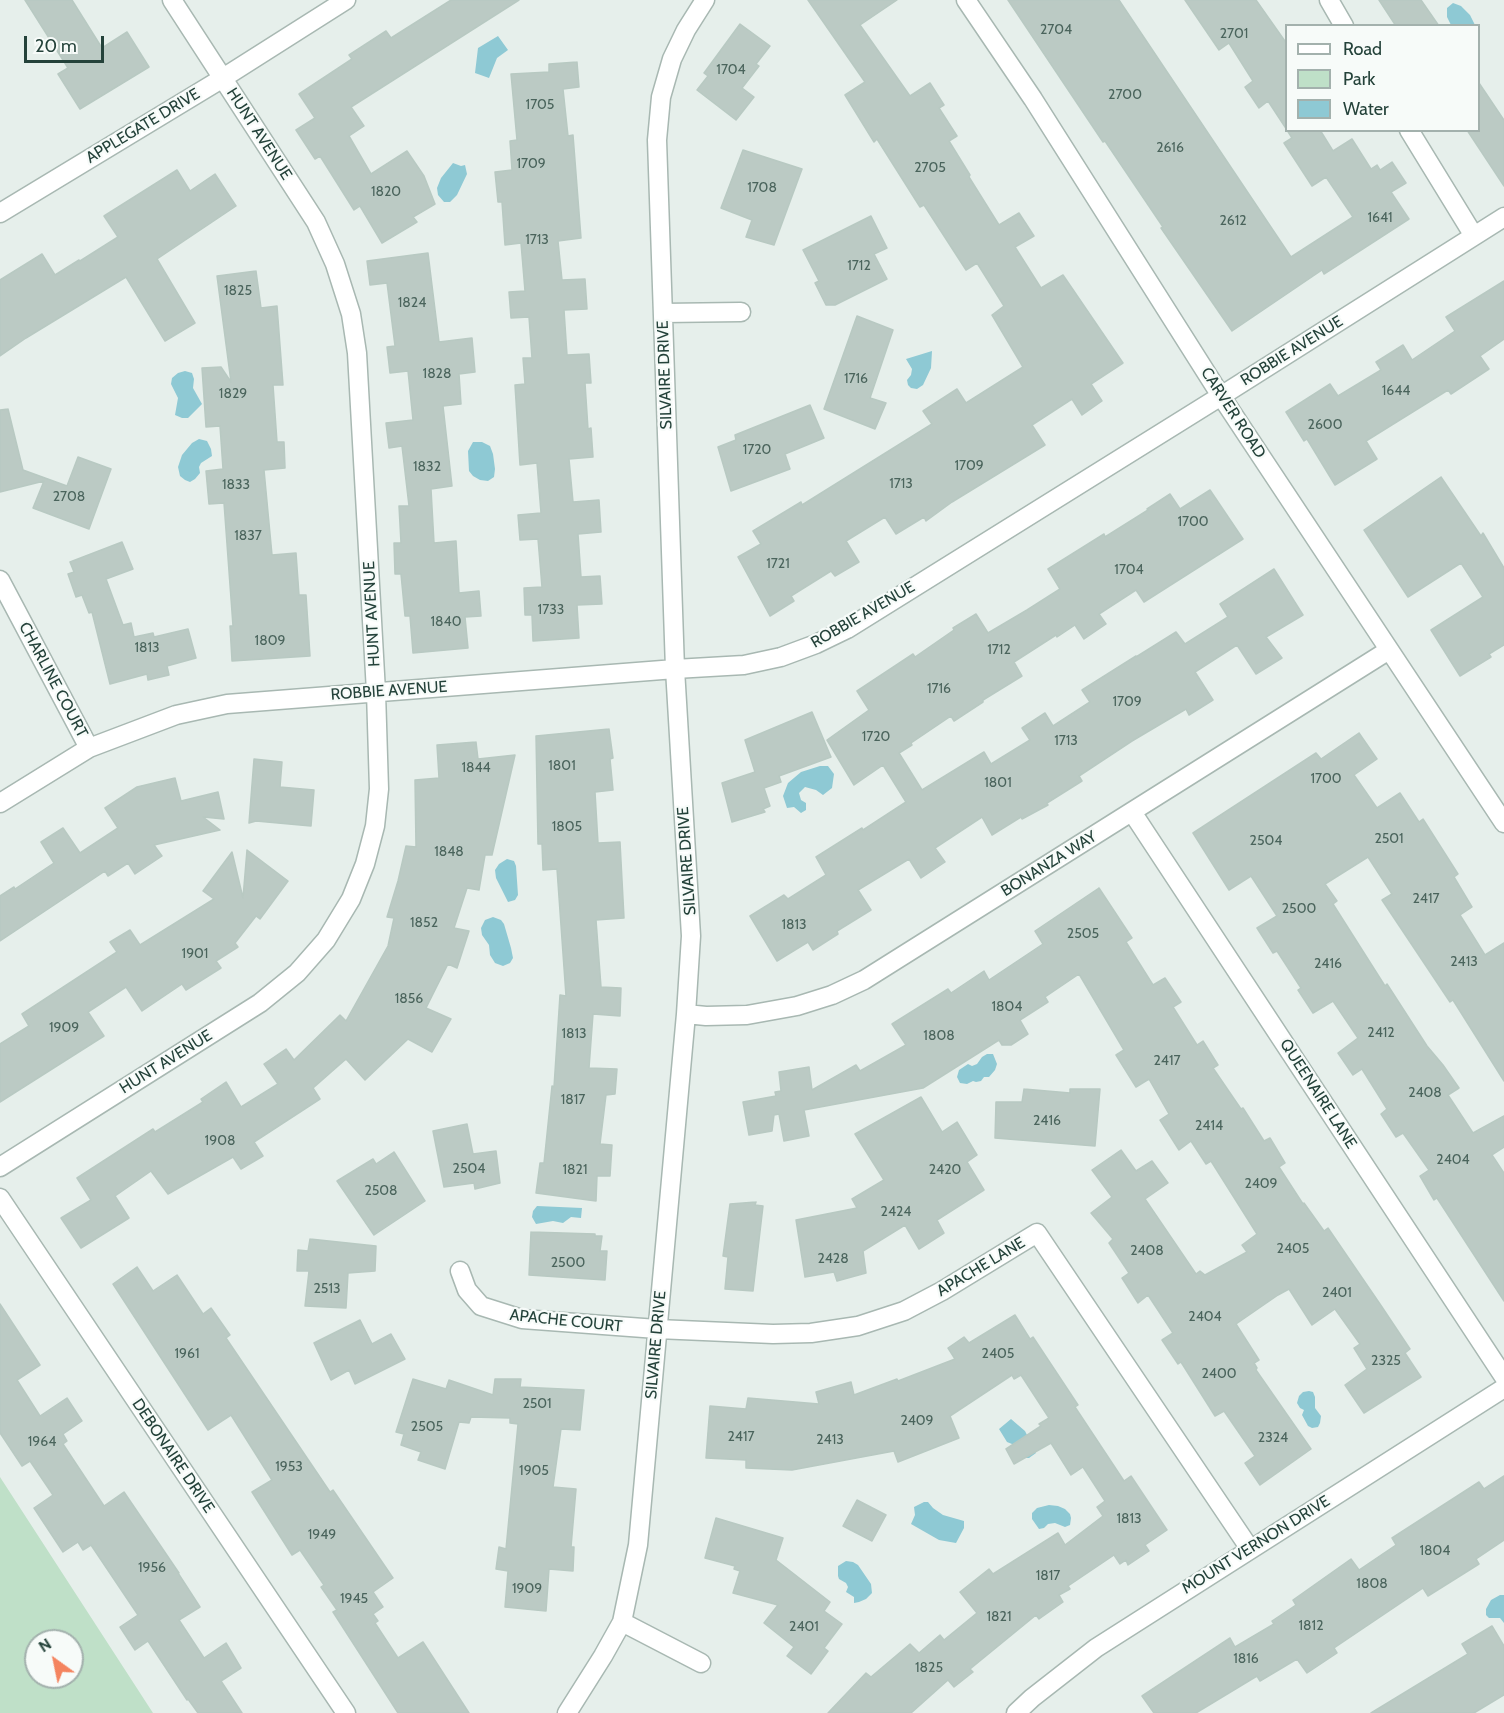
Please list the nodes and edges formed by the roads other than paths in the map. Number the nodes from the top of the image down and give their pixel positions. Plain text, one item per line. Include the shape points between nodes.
1 (172, 0) edge
2 (346, 0) edge
3 (705, 0) edge
4 (966, 0) edge
5 (1329, 0) edge
6 (1343, 24) edge
7 (223, 78) junction
8 (1410, 132) edge
9 (0, 213) edge
10 (1504, 217) edge
11 (1474, 236) junction
12 (741, 312) dead end
13 (663, 313) junction
14 (1221, 396) junction
15 (0, 580) edge
16 (1389, 650) junction
17 (675, 669) junction
18 (376, 692) junction
19 (89, 748) junction
20 (0, 803) edge
21 (1132, 812) junction
22 (1504, 823) edge
23 (686, 1014) junction
24 (0, 1167) edge
25 (0, 1198) edge
26 (460, 1271) dead end
27 (657, 1329) junction
28 (1504, 1377) edge
29 (1504, 1388) edge
30 (1250, 1549) junction
31 (622, 1622) junction
32 (701, 1663) dead end
33 (346, 1713) edge
34 (567, 1713) edge
35 (1016, 1713) edge

1 - 7 street, HUNT AVENUE
2 - 7 street, APPLEGATE DRIVE
3 - 13 street, SILVAIRE DRIVE via 672,59 661,97 657,140
4 - 14 street, CARVER ROAD
5 - 6 street
7 - 9 street, APPLEGATE DRIVE
7 - 18 street, HUNT AVENUE via 316,222 351,314 357,354
8 - 11 street
10 - 11 street, ROBBIE AVENUE
11 - 14 street, ROBBIE AVENUE
12 - 13 street
13 - 17 street, SILVAIRE DRIVE
14 - 16 street, CARVER ROAD
14 - 17 street, ROBBIE AVENUE via 847,629 780,657 744,665
15 - 19 street, CHARLINE COURT
16 - 21 street, BONANZA WAY
16 - 22 street, CARVER ROAD
17 - 18 street, ROBBIE AVENUE
17 - 23 street, SILVAIRE DRIVE via 692,936
18 - 19 street, ROBBIE AVENUE via 227,704 176,715
18 - 24 street, HUNT AVENUE via 379,789 375,826 351,899 326,940 297,973 260,1003
19 - 20 street, ROBBIE AVENUE
21 - 23 street, BONANZA WAY via 864,980 832,995 747,1015
21 - 28 street, QUEENAIRE LANE
23 - 27 street, SILVAIRE DRIVE
25 - 33 street, DEBONAIRE DRIVE
26 - 27 street, APACHE COURT via 467,1290 481,1306 502,1314 522,1319
27 - 30 street, APACHE LANE via 773,1334 858,1326 904,1311 1037,1233
27 - 31 street, SILVAIRE DRIVE via 638,1545
29 - 30 street, MOUNT VERNON DRIVE
30 - 35 street, MOUNT VERNON DRIVE via 1096,1648
31 - 32 street
31 - 34 street, SILVAIRE DRIVE

